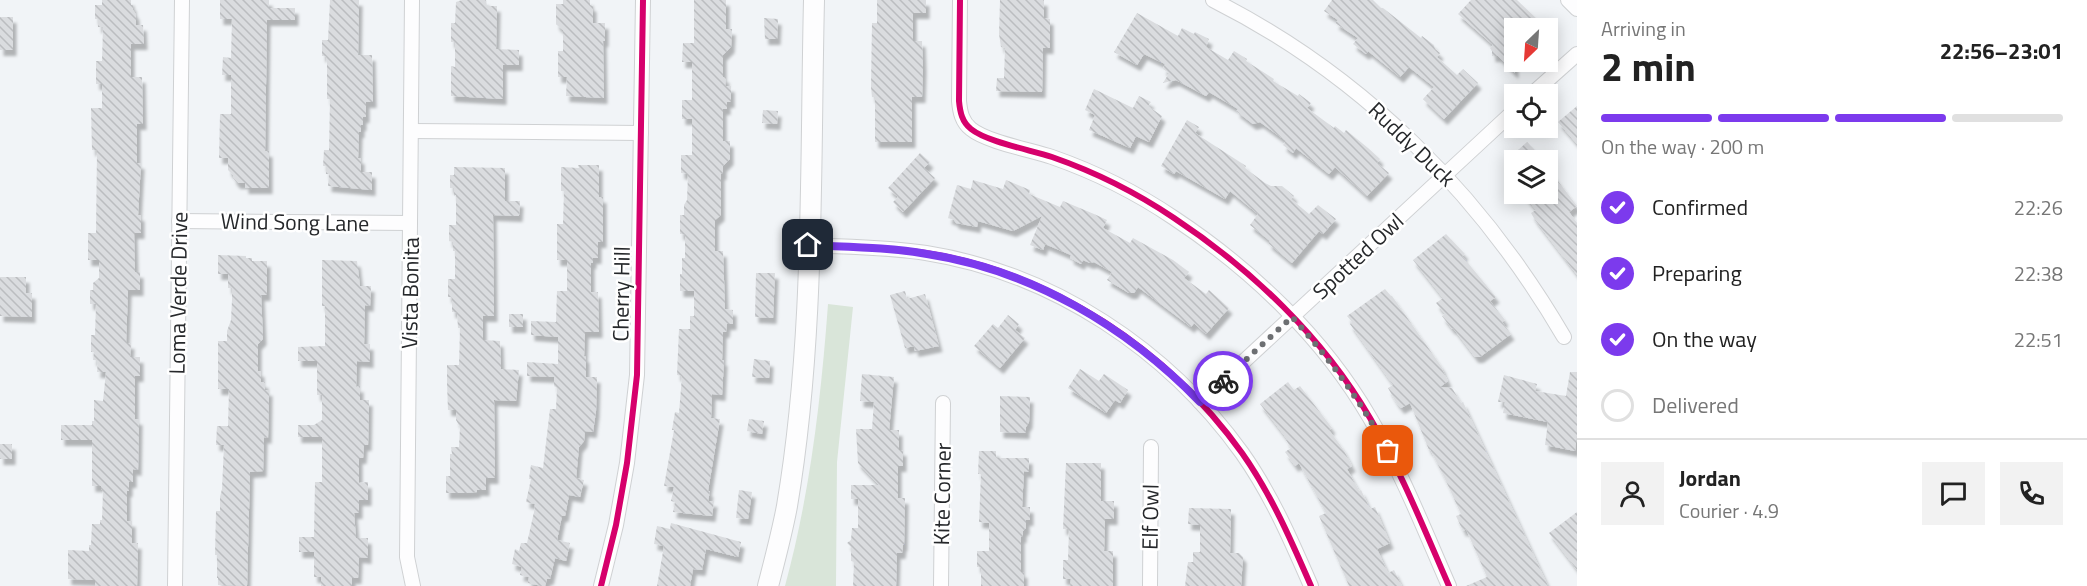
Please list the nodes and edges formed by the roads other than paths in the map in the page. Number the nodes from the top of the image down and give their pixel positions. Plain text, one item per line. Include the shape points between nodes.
1 (182, 0) edge
2 (412, 0) edge
3 (643, 0) edge
4 (814, 0) edge
5 (960, 0) edge
6 (1214, 0) edge
7 (1568, 0) edge
8 (1577, 9) edge
9 (1577, 54) edge
10 (1543, 84) edge
11 (1504, 120) edge
12 (411, 131) junction
13 (641, 133) junction
14 (1445, 174) junction
15 (179, 221) junction
16 (410, 224) junction
17 (808, 245) junction
18 (1292, 317) junction
19 (1564, 337) dead end
20 (1200, 402) junction
21 (943, 403) dead end
22 (1151, 447) dead end
23 (176, 586) edge
24 (414, 586) edge
25 (601, 586) edge
26 (768, 586) edge
27 (941, 586) edge
28 (1150, 586) edge
29 (1311, 586) edge
30 (1449, 586) edge

1 - 15 street, Loma Verde Drive
2 - 12 street, Vista Bonita
3 - 13 street, Cherry Hill
4 - 17 main road
5 - 18 street via 959,101 962,117 971,129 1070,163 1174,217 1220,251
6 - 14 street, Ruddy Duck via 1285,40 1351,87
7 - 8 street
9 - 10 street
11 - 14 street, Spotted Owl
12 - 13 street
12 - 16 street, Vista Bonita
13 - 25 street, Cherry Hill via 637,375 627,463
14 - 18 street, Spotted Owl
14 - 19 street, Ruddy Duck via 1507,249
15 - 16 street, Wind Song Lane
15 - 23 street, Loma Verde Drive
16 - 24 street, Vista Bonita via 407,557
17 - 20 street via 928,254 1027,282 1084,310 1132,341
17 - 26 main road via 807,326 796,437 787,507
18 - 20 street, Spotted Owl
18 - 30 street via 1370,417
20 - 29 street via 1261,483
21 - 27 street, Kite Corner
22 - 28 street, Elf Owl

